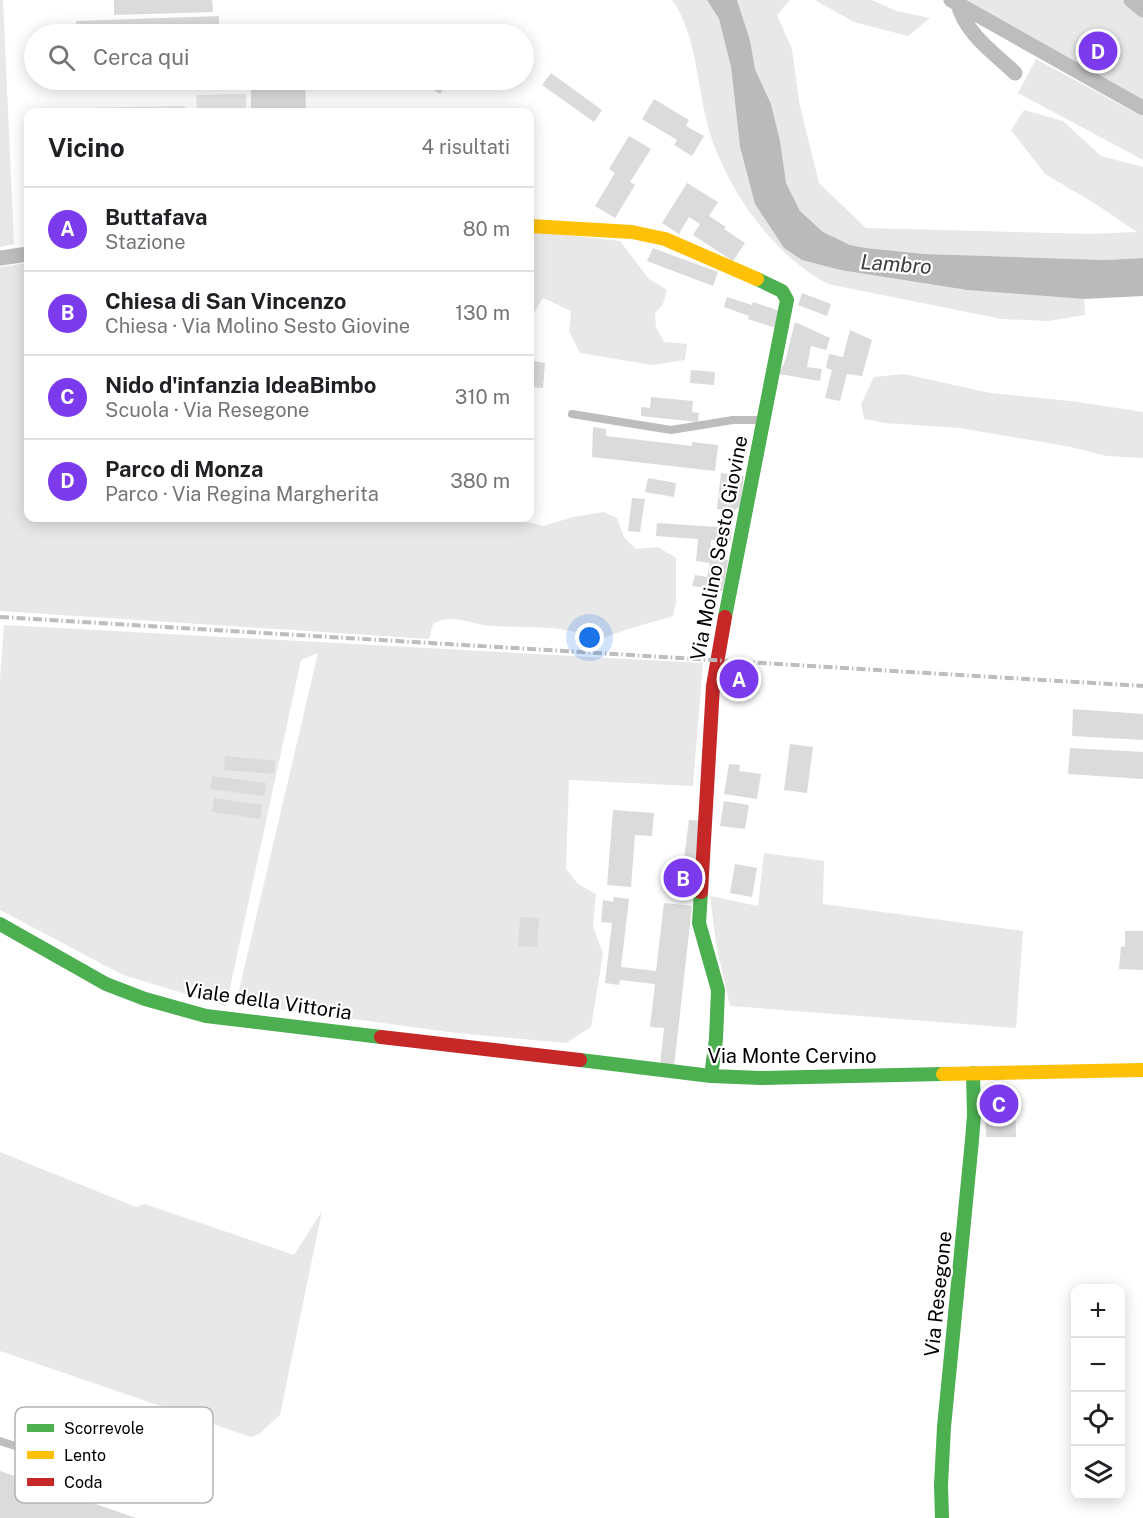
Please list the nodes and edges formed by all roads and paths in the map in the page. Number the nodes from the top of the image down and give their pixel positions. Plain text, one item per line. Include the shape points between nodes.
1 (1131, 0) edge
2 (955, 2) edge
3 (1143, 10) edge
4 (1015, 73) dead end
5 (1143, 108) edge
6 (534, 226) edge
7 (24, 255) edge
8 (0, 258) edge
9 (572, 414) dead end
10 (763, 421) junction
11 (713, 686) junction
12 (742, 687) dead end
13 (0, 924) edge
14 (442, 1044) joint
15 (1143, 1070) edge
16 (973, 1073) junction
17 (711, 1076) junction
18 (0, 1441) edge
19 (15, 1446) edge
20 (942, 1518) edge

1 - 3 street
2 - 4 street via 975,34
2 - 5 street
6 - 10 street, Via Molino Sesto Giovine via 632,232 665,239 782,291 786,308
7 - 8 street
9 - 10 lane via 671,430 733,420
10 - 11 street, Via Molino Sesto Giovine
11 - 12 lane
11 - 17 street, Via Molino Sesto Giovine via 699,923 717,990
13 - 14 street, Viale della Vittoria via 106,984 206,1016
14 - 17 street, Via Monte Cervino
15 - 16 street, Via Monte Cervino
16 - 17 street, Via Monte Cervino
16 - 20 street, Via Resegone via 974,1115 942,1456
18 - 19 lane

